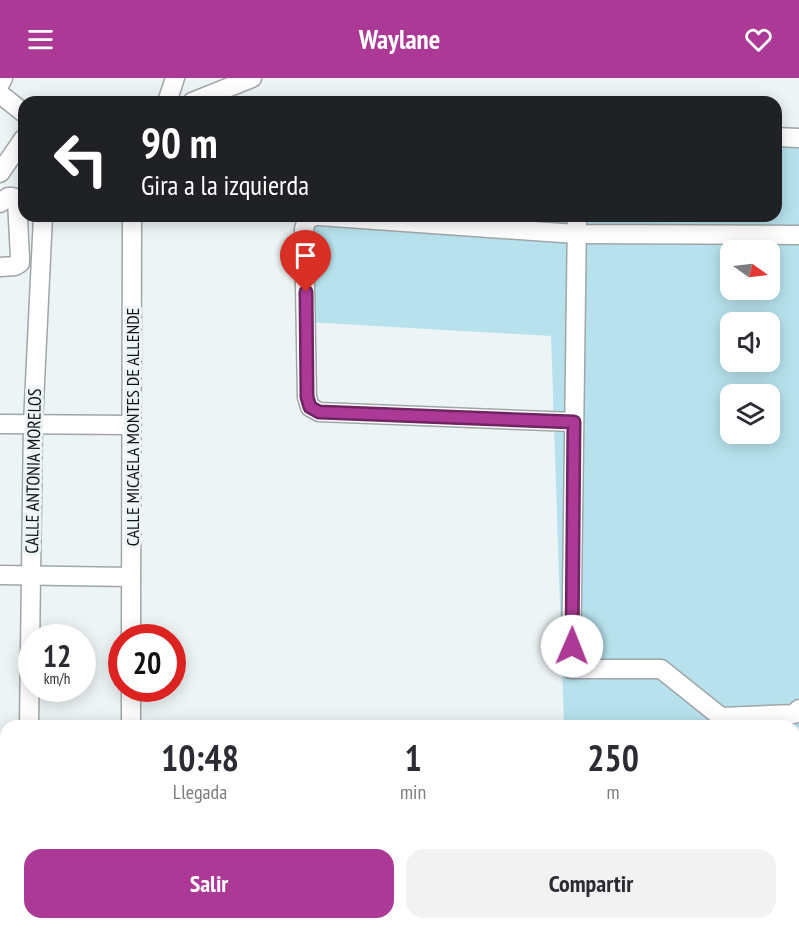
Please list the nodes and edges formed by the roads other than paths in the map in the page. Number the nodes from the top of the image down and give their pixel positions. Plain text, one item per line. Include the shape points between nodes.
1 (3, 78) edge
2 (175, 78) edge
3 (252, 78) edge
4 (233, 82) edge
5 (0, 84) edge
6 (0, 94) edge
7 (169, 96) edge
8 (204, 96) edge
9 (18, 108) edge
10 (782, 137) edge
11 (799, 138) edge
12 (18, 147) edge
13 (0, 173) edge
14 (0, 203) edge
15 (18, 220) edge
16 (18, 222) edge
17 (43, 222) edge
18 (132, 222) edge
19 (306, 222) edge
20 (490, 222) edge
21 (576, 225) edge
22 (799, 235) edge
23 (0, 267) edge
24 (574, 422) junction
25 (0, 424) edge
26 (33, 424) junction
27 (132, 425) junction
28 (0, 575) edge
29 (31, 575) junction
30 (131, 577) junction
31 (131, 624) edge
32 (131, 702) edge
33 (799, 709) edge
34 (29, 720) edge
35 (131, 720) edge

1 - 5 street
2 - 7 street
3 - 4 street
4 - 8 street
6 - 9 street
10 - 11 street
12 - 13 street
14 - 15 street via 13,196
16 - 23 street via 20,263
17 - 26 street, CALLE ANTONIA MORELOS
18 - 27 street, CALLE MICAELA MONTES DE ALLENDE
19 - 24 street via 310,407 319,412
20 - 21 street
21 - 22 street
21 - 24 street
24 - 33 street via 571,669 661,669 721,717 794,714
25 - 26 street
26 - 27 street
26 - 29 street, CALLE ANTONIA MORELOS
27 - 30 street, CALLE MICAELA MONTES DE ALLENDE
28 - 29 street
29 - 30 street
29 - 34 street, CALLE ANTONIA MORELOS
30 - 31 street, CALLE MICAELA MONTES DE ALLENDE
32 - 35 street

